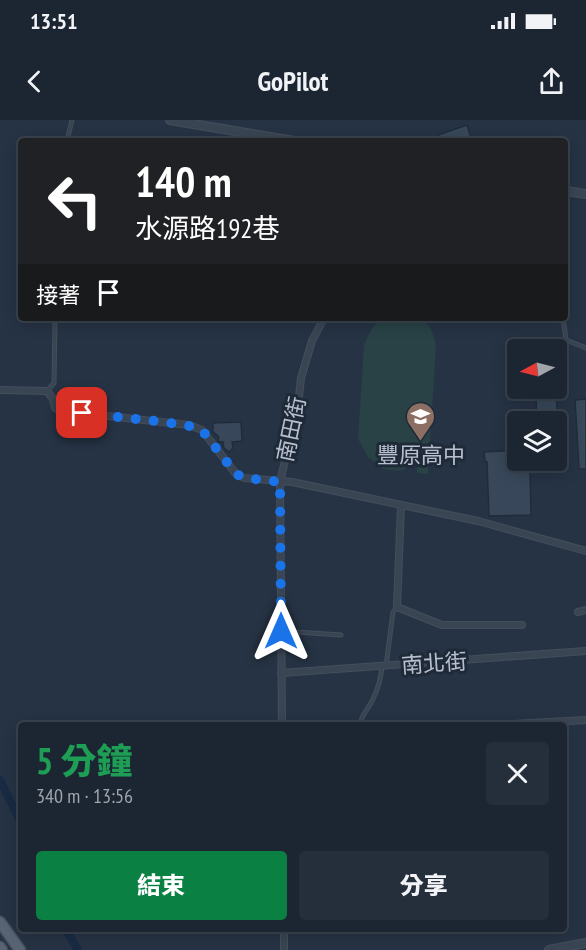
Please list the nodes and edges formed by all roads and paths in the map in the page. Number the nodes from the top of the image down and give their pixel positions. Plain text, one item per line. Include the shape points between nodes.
1 (72, 120) edge
2 (170, 120) edge
3 (213, 124) edge
4 (68, 138) edge
5 (280, 138) edge
6 (568, 191) edge
7 (586, 194) edge
8 (56, 321) edge
9 (322, 321) edge
10 (563, 321) edge
11 (586, 348) edge
12 (0, 390) edge
13 (47, 391) junction
14 (280, 482) junction
15 (401, 505) junction
16 (586, 551) edge
17 (397, 607) junction
18 (586, 610) edge
19 (578, 612) dead end
20 (522, 625) dead end
21 (281, 631) junction
22 (342, 635) dead end
23 (586, 651) edge
24 (384, 666) junction
25 (281, 673) junction
26 (586, 720) edge
27 (282, 722) edge
28 (361, 722) edge
29 (550, 722) edge
30 (0, 922) edge
31 (284, 932) edge
32 (586, 943) edge
33 (20, 950) edge
34 (284, 950) edge
35 (549, 950) edge

1 - 4 lane
2 - 3 street
3 - 5 street
6 - 7 street
8 - 13 lane via 54,383
9 - 14 street, 南田街 via 301,378
10 - 11 lane via 566,340
12 - 13 street
13 - 14 street via 55,408 62,411 202,430 236,474
14 - 15 street
14 - 21 street, 南田街
15 - 16 street
15 - 17 street
17 - 20 street via 442,625
17 - 24 lane
18 - 19 street
21 - 22 lane
21 - 25 street, 南田街
23 - 24 street, 南北街
24 - 25 street, 南北街
24 - 28 lane
25 - 27 street, 南田街
26 - 29 street
30 - 33 main road
31 - 34 street
32 - 35 street

